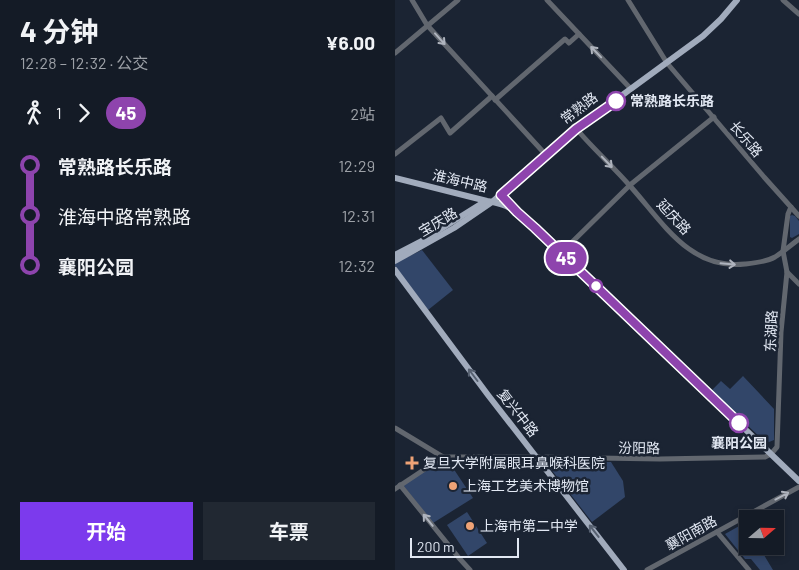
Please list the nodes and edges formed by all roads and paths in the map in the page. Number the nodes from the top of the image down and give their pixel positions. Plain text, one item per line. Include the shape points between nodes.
1 (458, 0) edge
2 (547, 0) edge
3 (628, 0) edge
4 (735, 0) edge
5 (783, 0) edge
6 (415, 1) edge
7 (799, 14) edge
8 (427, 25) junction
9 (579, 34) junction
10 (396, 50) edge
11 (667, 62) junction
12 (630, 88) junction
13 (494, 98) junction
14 (714, 117) junction
15 (575, 128) junction
16 (395, 154) edge
17 (545, 154) junction
18 (395, 178) edge
19 (630, 185) junction
20 (501, 195) junction
21 (490, 201) junction
22 (791, 207) junction
23 (517, 212) junction
24 (799, 216) edge
25 (799, 239) edge
26 (783, 251) junction
27 (561, 253) junction
28 (395, 256) edge
29 (395, 261) edge
30 (395, 270) edge
31 (787, 272) junction
32 (799, 284) edge
33 (395, 428) edge
34 (771, 454) junction
35 (443, 457) junction
36 (536, 457) junction
37 (799, 481) edge
38 (398, 487) edge
39 (799, 487) edge
40 (717, 532) junction
41 (471, 570) edge
42 (624, 570) edge
43 (647, 570) edge
44 (749, 570) edge

1 - 8 street
2 - 9 street
3 - 11 street, 长乐路
4 - 11 main road, 常熟路
5 - 7 street
6 - 8 street
8 - 10 street
8 -> 13 street
12 -> 9 street
9 - 13 street via 569,43 565,39
11 - 12 main road, 常熟路
11 - 14 street, 长乐路
12 - 15 main road, 常熟路
13 - 16 street via 450,133 441,118
13 - 17 street
14 - 19 street
14 - 22 street, 长乐路
15 - 17 main road, 常熟路
15 -> 19 street, 延庆路
17 - 20 main road, 常熟路
17 - 21 main road, 常熟路
18 - 21 main road, 淮海中路
19 -> 26 street, 延庆路 via 687,249 713,262 754,264
19 - 27 street
20 - 21 main road, 常熟路
20 - 23 main road
21 - 23 main road, 淮海中路
21 - 28 main road, 宝庆路
21 - 29 main road, 宝庆路 via 454,228
22 - 24 street, 长乐路
22 - 26 street, 东湖路
23 - 27 main road, 淮海中路
25 - 26 street, 延庆路
26 - 31 street, 东湖路
27 - 34 main road, 淮海中路
36 -> 30 main road, 复兴中路
31 - 32 street
31 - 34 street, 东湖路 via 781,332 777,447
33 - 35 street
34 - 36 street, 汾阳路 via 765,457 660,460
34 - 37 main road, 淮海中路
35 - 36 street, 汾阳路
35 - 38 street
42 -> 36 main road, 复兴中路
41 -> 38 street
40 -> 39 street, 襄阳南路
40 - 43 street, 襄阳南路
40 - 44 street

